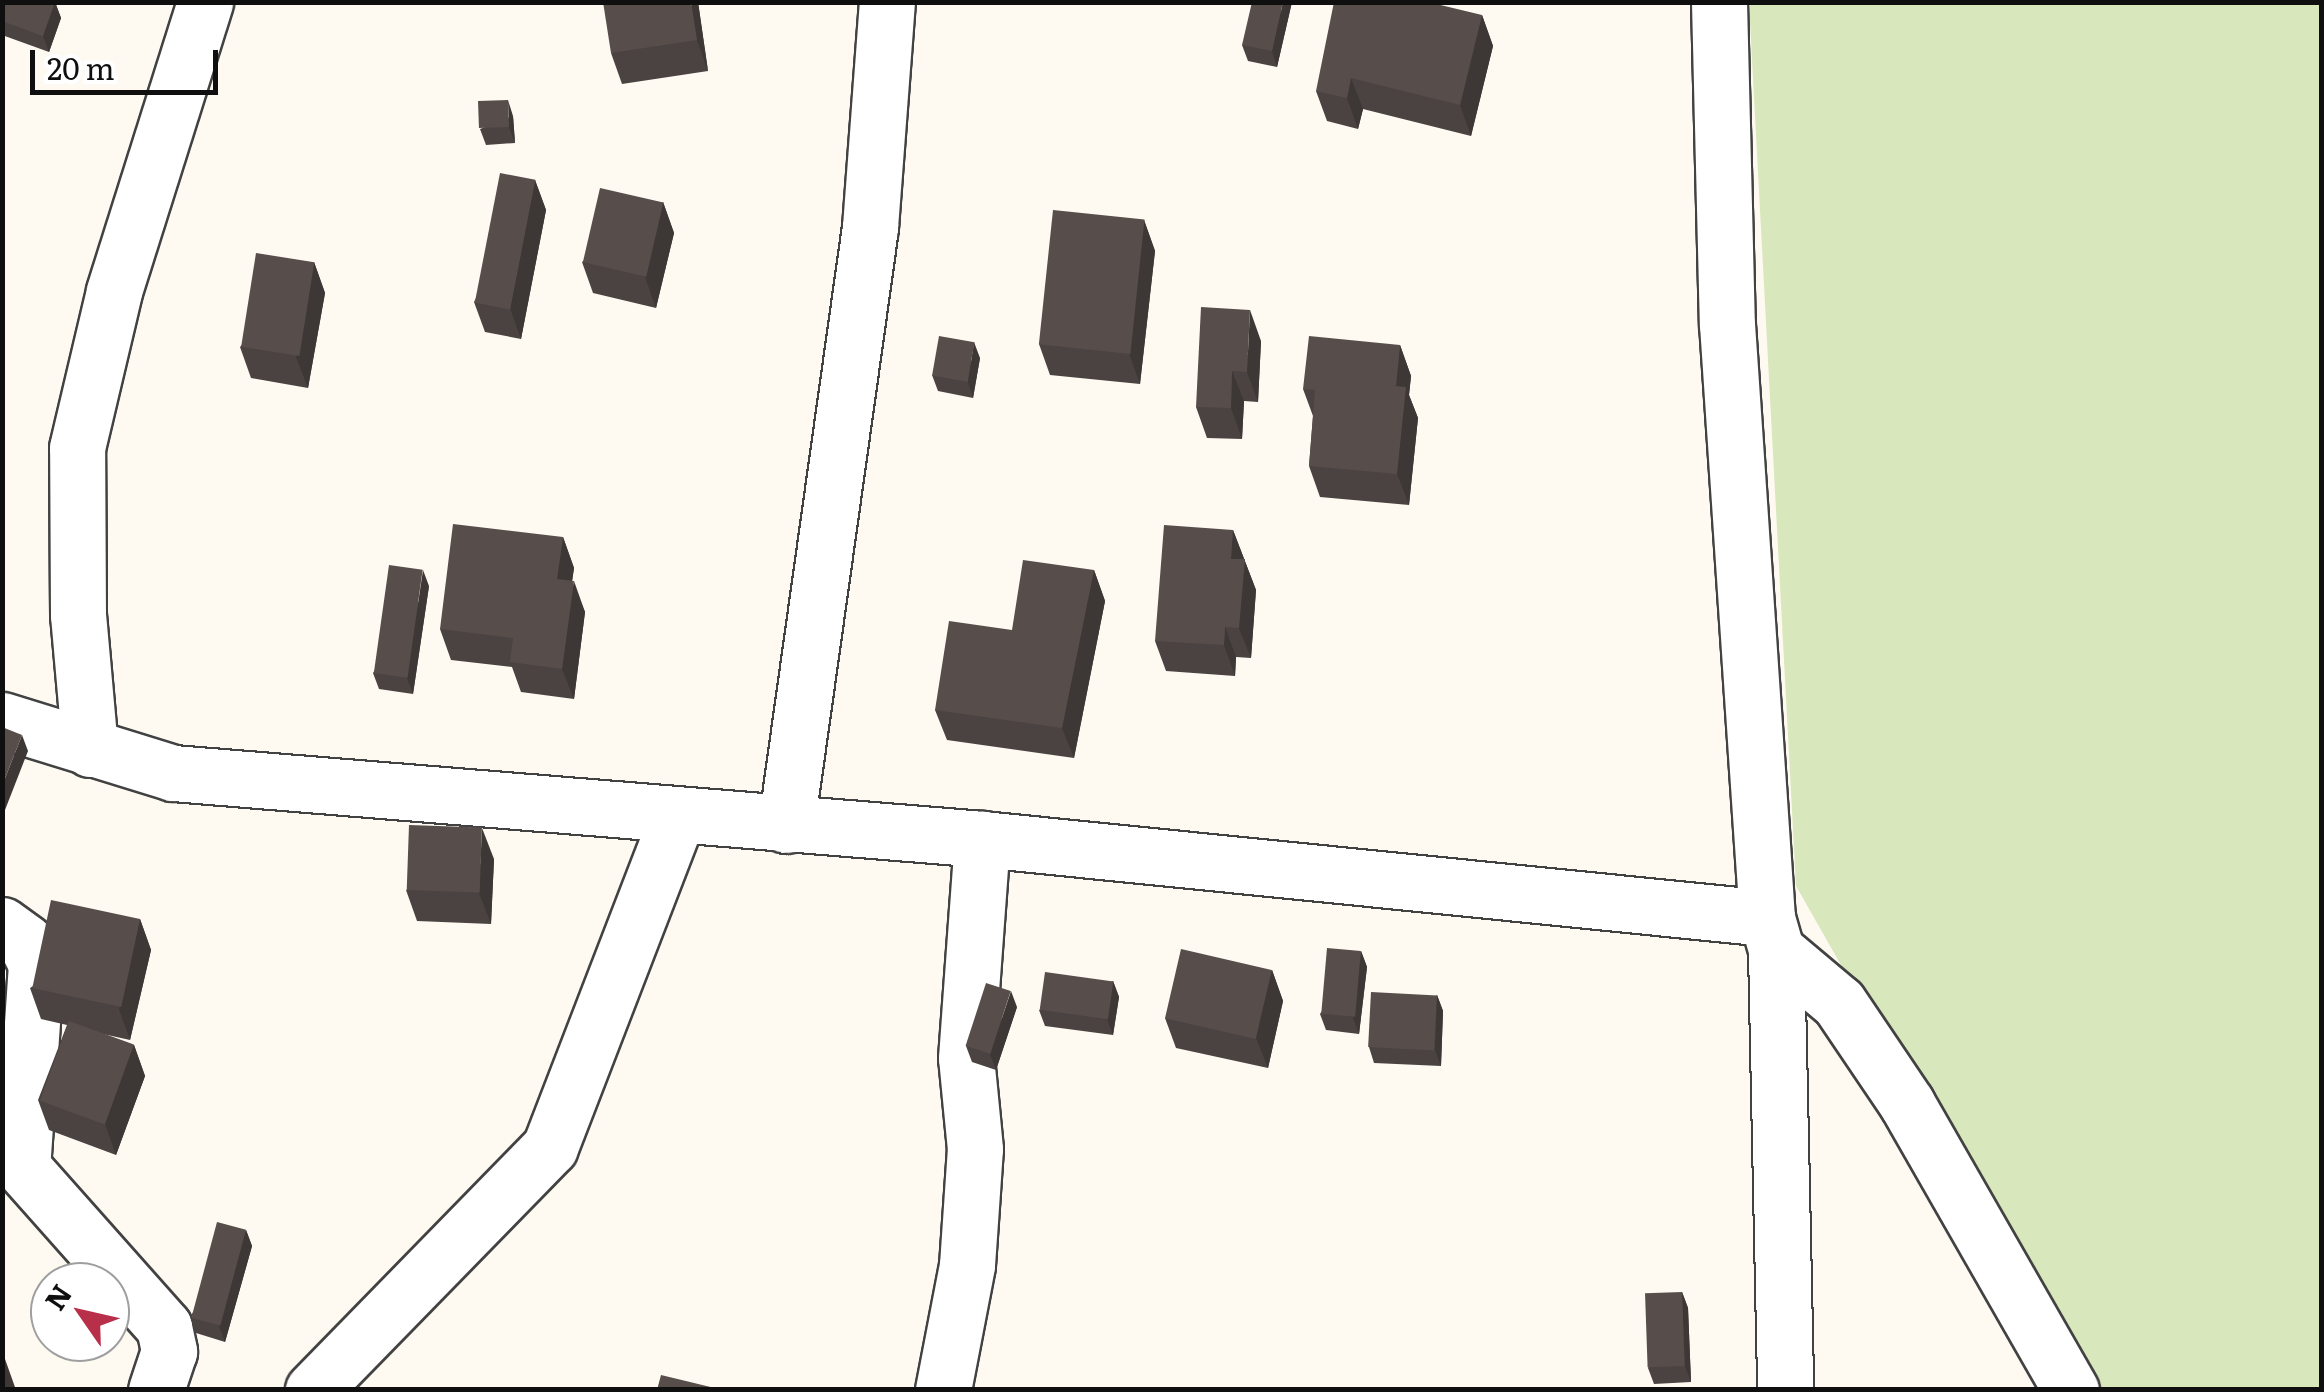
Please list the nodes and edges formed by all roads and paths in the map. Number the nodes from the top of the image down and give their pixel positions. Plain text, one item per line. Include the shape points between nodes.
1 (205, 2) edge
2 (887, 2) edge
3 (1720, 2) edge
4 (2, 720) edge
5 (90, 748) junction
6 (678, 816) junction
7 (786, 825) junction
8 (982, 839) junction
9 (2, 925) edge
10 (1772, 934) junction
11 (156, 1390) edge
12 (313, 1390) edge
13 (943, 1390) edge
14 (1785, 1390) edge
15 (2071, 1390) edge

1 - 5 street via 114,291 77,448 78,615
2 - 7 street via 870,228
3 - 10 street via 1727,324
4 - 5 street
5 - 6 street via 174,773
6 - 7 street
6 - 12 street via 550,1147
7 - 8 street
8 - 10 street
8 - 13 street via 966,1058 974,1149 967,1265
9 - 11 street via 24,942 36,964 22,1167 164,1327 169,1351
10 - 14 street
10 - 15 street via 1839,1003 1897,1089

